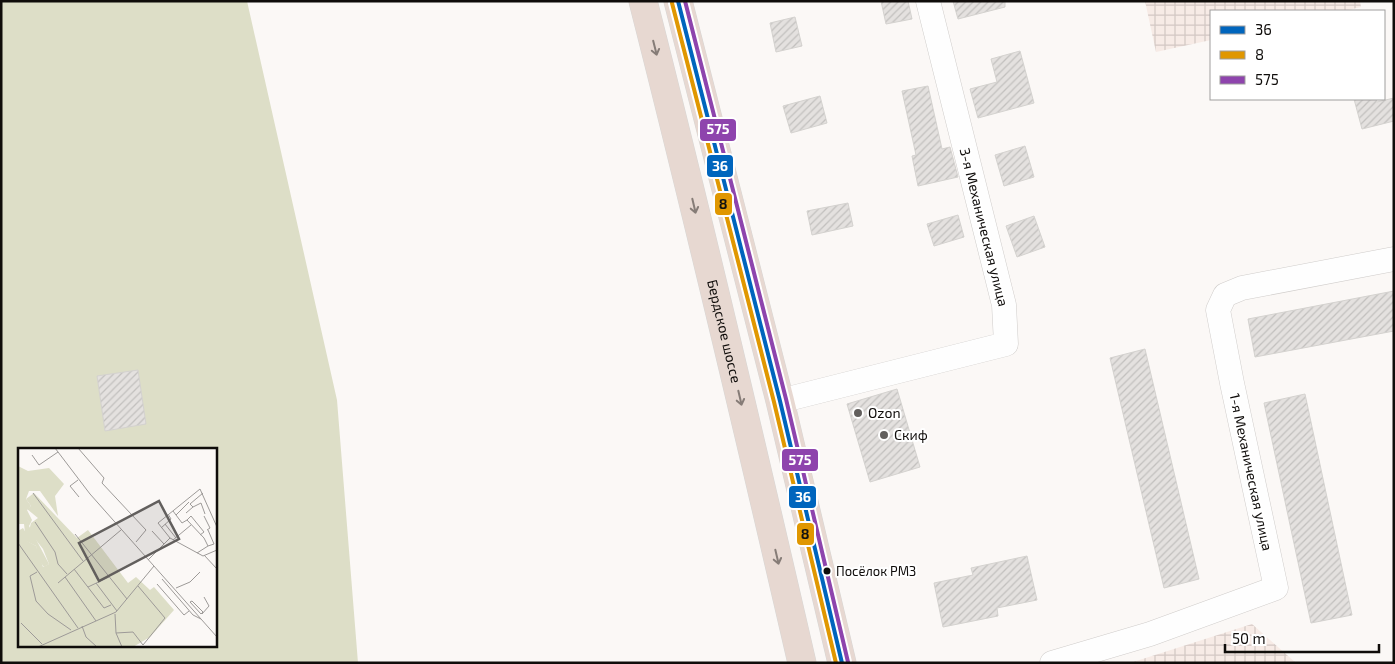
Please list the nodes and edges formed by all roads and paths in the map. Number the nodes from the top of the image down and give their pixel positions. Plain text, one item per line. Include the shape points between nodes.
1 (643, 1) edge
2 (678, 1) edge
3 (928, 1) edge
4 (1394, 259) edge
5 (780, 401) junction
6 (802, 663) edge
7 (842, 663) edge
8 (1052, 663) edge

1 -> 6 highway, Бердское шоссе
2 - 5 highway
3 - 5 street, 3-я Механическая улица via 1004,305 1006,344
4 - 8 street, 1-я Механическая улица via 1242,288 1225,295 1218,310 1276,588 1150,634
5 - 7 highway

